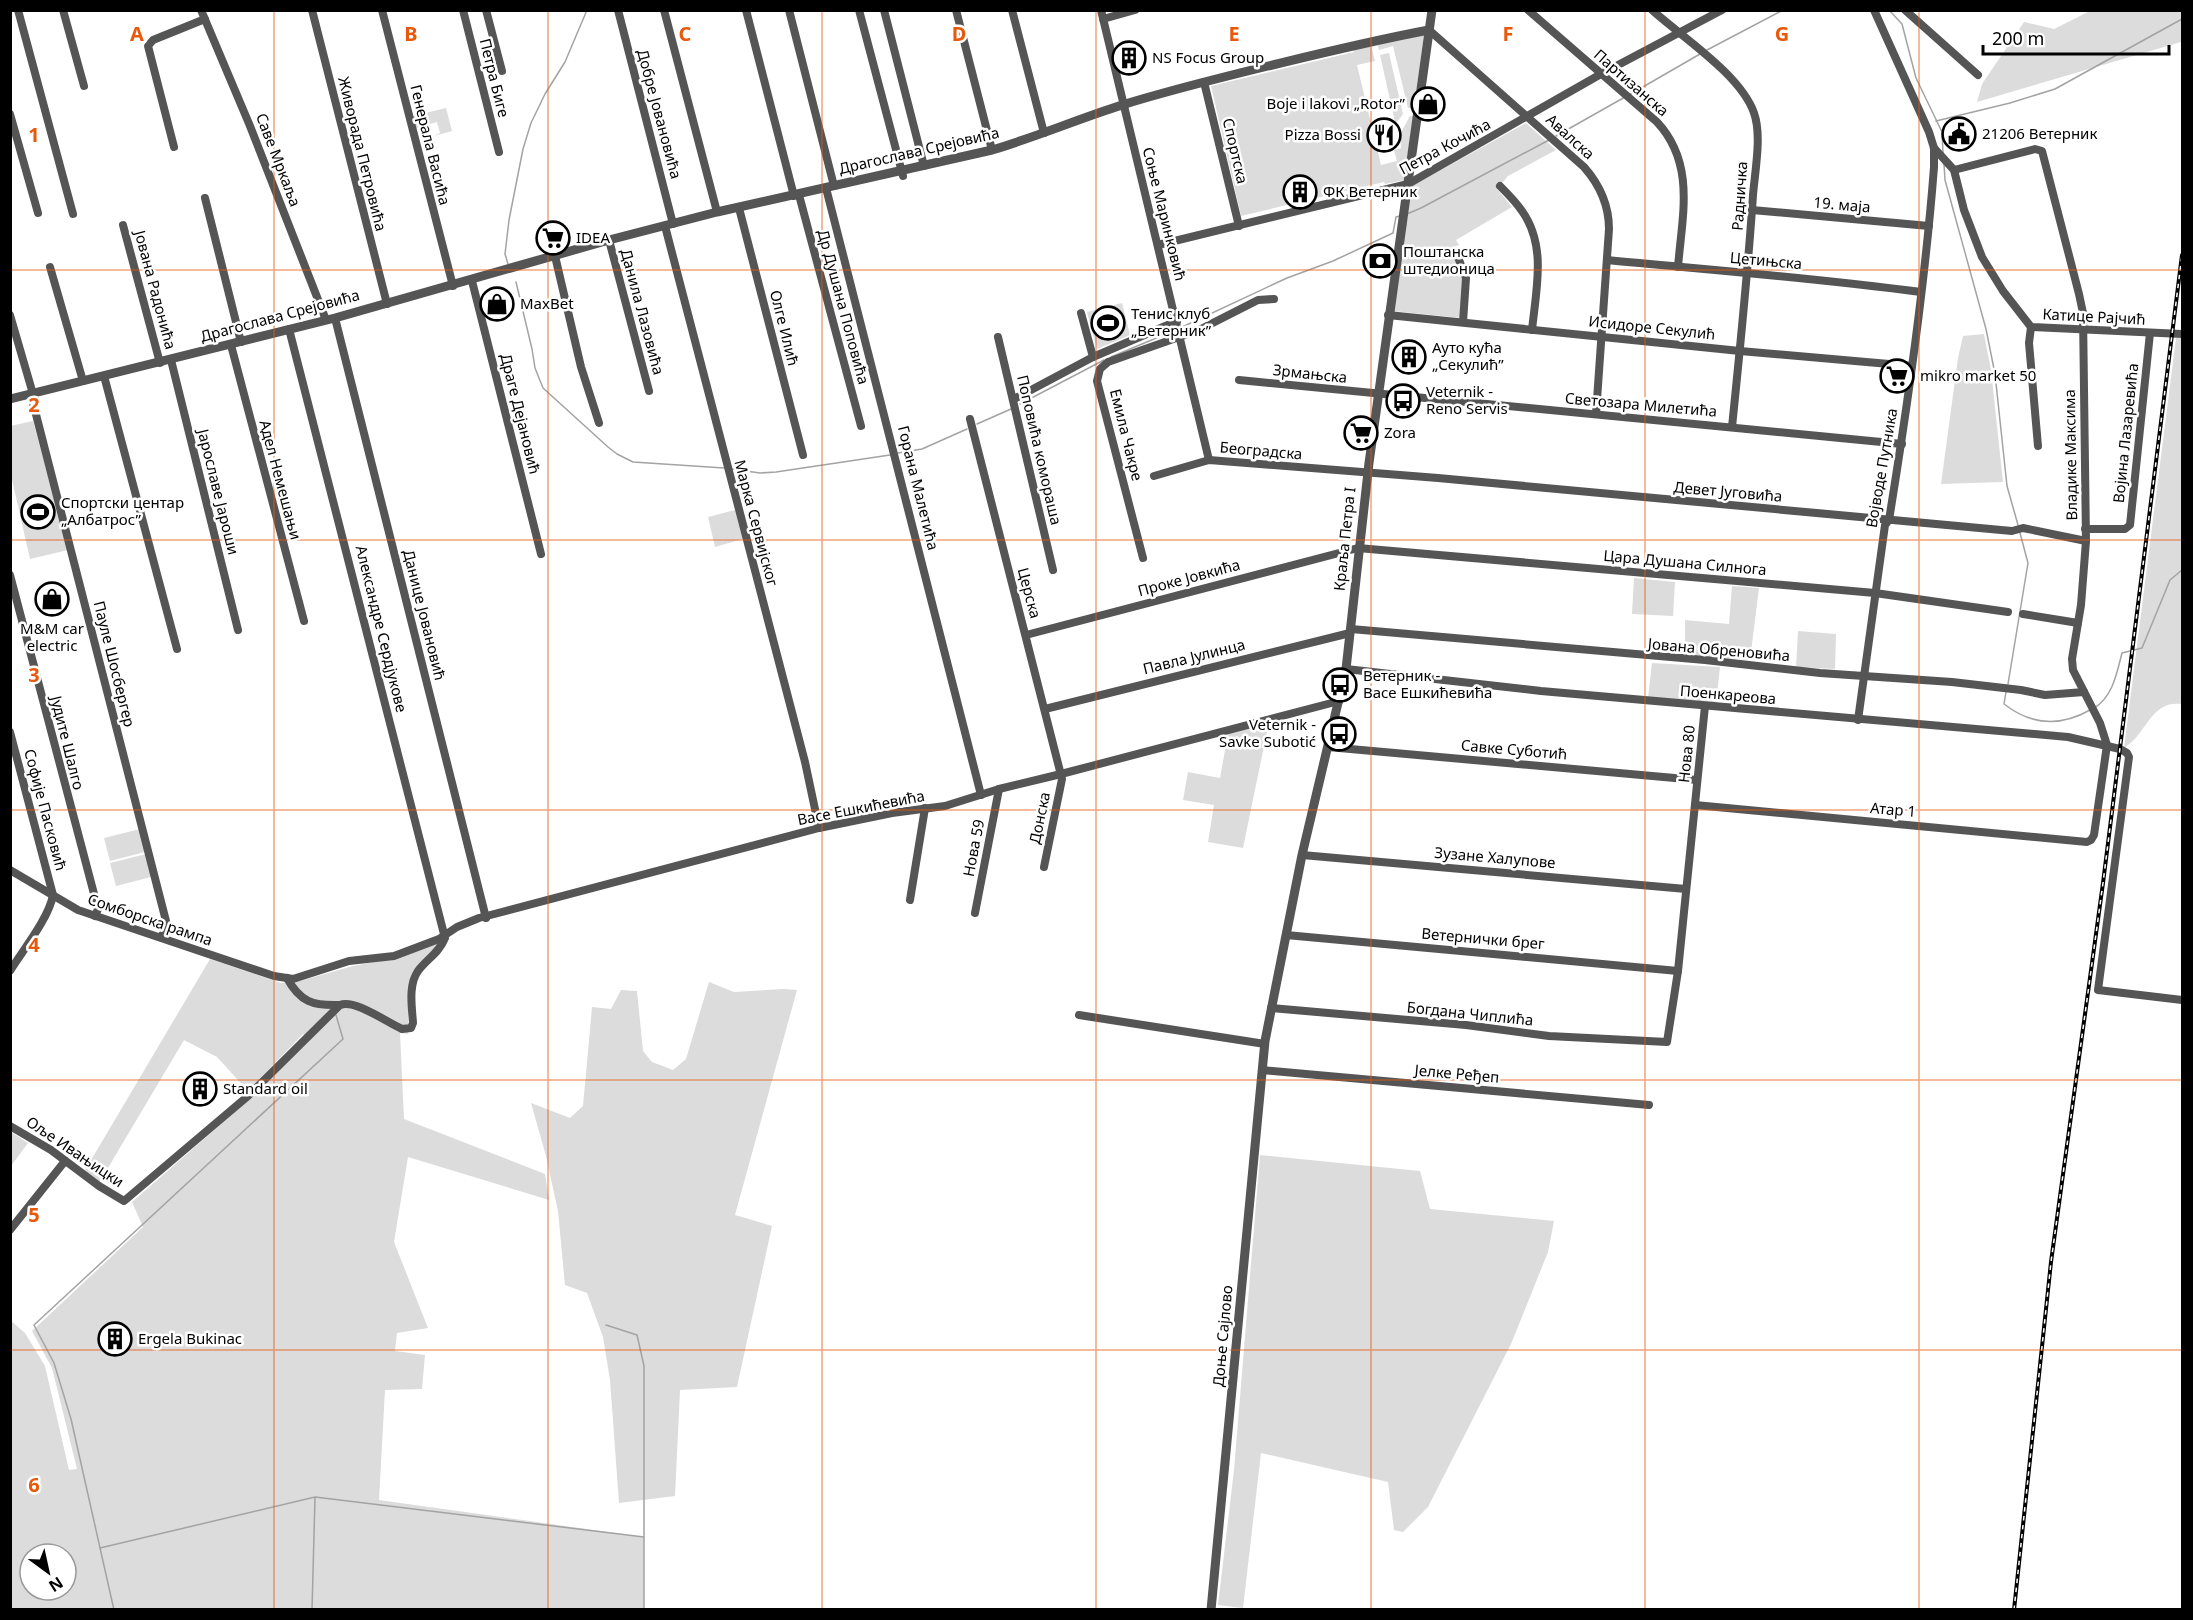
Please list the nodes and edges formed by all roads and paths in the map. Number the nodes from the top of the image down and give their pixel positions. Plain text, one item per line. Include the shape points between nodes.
1 (18, 10) edge
2 (63, 10) edge
3 (201, 10) edge
4 (312, 10) edge
5 (382, 10) edge
6 (463, 10) edge
7 (486, 10) edge
8 (618, 10) edge
9 (664, 10) edge
10 (746, 10) edge
11 (789, 10) edge
12 (859, 10) edge
13 (884, 10) edge
14 (956, 10) edge
15 (1012, 10) edge
16 (1136, 10) edge
17 (1432, 10) edge
18 (1528, 10) edge
19 (1652, 10) edge
20 (1722, 10) edge
21 (1874, 10) edge
22 (1905, 10) edge
23 (1102, 15) edge
24 (205, 19) junction
25 (1429, 30) junction
26 (1679, 34) junction
27 (502, 71) dead end
28 (1601, 74) junction
29 (1978, 75) dead end
30 (1204, 82) junction
31 (84, 86) dead end
32 (1124, 104) junction
33 (10, 114) edge
34 (1527, 117) junction
35 (1044, 133) junction
36 (174, 147) dead end
37 (1934, 148) junction
38 (992, 150) junction
39 (499, 152) dead end
40 (924, 166) junction
41 (1954, 170) junction
42 (902, 174) junction
43 (1408, 184) junction
44 (1500, 186) dead end
45 (830, 187) junction
46 (796, 196) junction
47 (205, 198) dead end
48 (739, 208) junction
49 (1752, 210) junction
50 (717, 212) junction
51 (38, 213) dead end
52 (73, 214) dead end
53 (669, 224) junction
54 (123, 225) dead end
55 (1239, 226) junction
56 (1929, 226) junction
57 (609, 240) junction
58 (1158, 245) junction
59 (1456, 252) dead end
60 (555, 256) junction
61 (1607, 260) junction
62 (50, 267) dead end
63 (1678, 267) junction
64 (1747, 274) junction
65 (472, 281) junction
66 (453, 286) junction
67 (1922, 292) junction
68 (1274, 299) dead end
69 (387, 304) junction
70 (1081, 313) dead end
71 (10, 315) edge
72 (1388, 315) junction
73 (330, 319) junction
74 (1177, 321) junction
75 (1463, 322) junction
76 (2031, 327) junction
77 (289, 329) junction
78 (1532, 330) junction
79 (2083, 330) junction
80 (2150, 333) junction
81 (2182, 334) edge
82 (1601, 336) junction
83 (998, 337) dead end
84 (1180, 337) junction
85 (241, 342) junction
86 (231, 345) junction
87 (1740, 351) junction
88 (1093, 357) junction
89 (171, 360) junction
90 (160, 363) junction
91 (1912, 366) junction
92 (105, 376) junction
93 (1239, 380) dead end
94 (83, 381) junction
95 (649, 391) dead end
96 (32, 394) junction
97 (1378, 394) junction
98 (10, 399) edge
99 (1014, 399) junction
100 (1596, 414) junction
101 (970, 419) dead end
102 (599, 423) dead end
103 (861, 426) dead end
104 (1732, 427) junction
105 (1902, 444) junction
106 (2038, 446) dead end
107 (803, 455) dead end
108 (1209, 460) junction
109 (1367, 473) junction
110 (1154, 477) dead end
111 (1889, 520) junction
112 (2085, 529) junction
113 (2085, 541) junction
114 (1358, 548) junction
115 (541, 554) dead end
116 (1143, 558) dead end
117 (1053, 570) dead end
118 (10, 575) edge
119 (1875, 594) junction
120 (2008, 612) dead end
121 (2023, 614) dead end
122 (304, 621) dead end
123 (2078, 623) junction
124 (238, 630) dead end
125 (1350, 631) junction
126 (1026, 635) junction
127 (177, 649) dead end
128 (1346, 669) junction
129 (1864, 675) junction
130 (2084, 692) junction
131 (1339, 701) junction
132 (1705, 706) junction
133 (1045, 709) junction
134 (1858, 720) junction
135 (10, 732) edge
136 (2107, 745) junction
137 (1328, 747) junction
138 (1061, 774) junction
139 (1697, 780) junction
140 (999, 789) junction
141 (981, 795) junction
142 (1695, 805) junction
143 (925, 808) junction
144 (819, 828) junction
145 (2087, 842) joint
146 (1302, 855) junction
147 (1044, 867) dead end
148 (10, 870) edge
149 (1686, 889) junction
150 (53, 895) junction
151 (910, 900) dead end
152 (975, 913) dead end
153 (95, 916) junction
154 (486, 918) junction
155 (445, 935) junction
156 (1286, 935) junction
157 (160, 937) junction
158 (10, 971) edge
159 (1678, 971) junction
160 (287, 978) junction
161 (2182, 1000) edge
162 (340, 1005) junction
163 (1271, 1008) junction
164 (1079, 1015) dead end
165 (1667, 1042) joint
166 (1265, 1044) junction
167 (1262, 1067) junction
168 (1649, 1105) dead end
169 (10, 1126) edge
170 (65, 1161) junction
171 (10, 1230) edge
172 (1211, 1610) edge

1 - 52 street
2 - 31 street
3 - 24 street, Саве Мркаља
4 - 69 street, Живорада Петровића
5 - 66 street, Генерала Васића
6 - 39 street, Петра Биге
7 - 27 street
8 - 53 street, Добре Јовановића
9 - 50 street
10 - 46 street, Др Душана Поповића
11 - 45 street, Горана Малетића
12 - 42 street
13 - 40 street
14 - 38 street
15 - 35 street
16 - 23 street
17 - 25 street, Краља Петра I
18 - 28 street, Партизанска
19 - 26 street, Радничка
20 - 26 street, Петра Кочића
21 - 37 street
22 - 29 street
23 - 32 street, Соње Маринковић
24 - 36 street via 153,40 148,46
24 - 73 street, Саве Мркаља
25 - 30 street, Драгослава Срејовића
25 - 34 street, Авалска
25 - 43 street, Краља Петра I
26 - 28 street, Петра Кочића
26 - 49 street, Радничка via 1735,83 1754,114 1757,144
28 - 34 street, Петра Кочића
28 - 63 street, Партизанска via 1667,133 1681,162 1684,194
30 - 32 street, Драгослава Срејовића
30 - 55 street, Спортска
32 - 35 street, Драгослава Срејовића
32 - 58 street, Соње Маринковић
33 - 51 street
34 - 43 street, Петра Кочића
34 - 61 street, Авалска via 1592,176 1609,219
35 - 38 street, Драгослава Срејовића
37 - 41 street, Катице Рајчић
37 - 56 street, Војводе Путника
38 - 40 street, Драгослава Срејовића
40 - 42 street, Драгослава Срејовића
41 - 76 street, Катице Рајчић via 1982,257
41 - 79 street, Владике Максима via 2035,149 2042,152 2079,294
42 - 45 street, Драгослава Срејовића
43 - 55 street, Петра Кочића
43 - 72 street, Краља Петра I
44 - 78 street via 1521,209 1536,240
45 - 46 street, Драгослава Срејовића
45 - 141 street, Горана Малетића
46 - 48 street, Драгослава Срејовића
46 - 103 street, Др Душана Поповића
47 - 85 street
48 - 50 street, Драгослава Срејовића
48 - 107 street, Олге Илић
49 - 56 street, 19. маја
49 - 64 street, Радничка
50 - 53 street, Драгослава Срејовића
53 - 57 street, Драгослава Срејовића
53 - 144 street, Марка Сервијског
54 - 90 street, Јована Радонића
55 - 58 street, Петра Кочића
56 - 67 street, Војводе Путника
57 - 60 street, Драгослава Срејовића
57 - 95 street, Данила Лазовића
58 - 74 street, Соње Маринковић
59 - 75 street via 1466,278
60 - 65 street, Драгослава Срејовића
60 - 102 street via 581,367
61 - 63 street, Цетињска
61 - 82 street, Авалска
62 - 94 street
63 - 64 street, Цетињска
64 - 67 street, Цетињска
64 - 87 street, Радничка
65 - 66 street, Драгослава Срејовића
65 - 115 street, Драге Дејановић
66 - 69 street, Драгослава Срејовића
67 - 91 street, Војводе Путника
68 - 84 street, Емила Чакре via 1258,300
69 - 73 street, Драгослава Срејовића
70 - 88 street
71 - 96 street, Пауле Шосбергер
72 - 75 street, Исидоре Секулић
72 - 97 street, Краља Петра I
73 - 77 street, Драгослава Срејовића
73 - 154 street, Данице Јовановић
74 - 84 street, Соње Маринковић
74 - 88 street
75 - 78 street, Исидоре Секулић
76 - 79 street, Катице Рајчић
76 - 106 street
77 - 85 street, Драгослава Срејовића
77 - 155 street, Александре Сердјукове
78 - 82 street, Исидоре Секулић
79 - 80 street, Катице Рајчић
79 - 112 street, Владике Максима
80 - 81 street, Катице Рајчић
80 - 112 street, Војина Лазаревића via 2130,525 2125,529
82 - 87 street, Исидоре Секулић
82 - 100 street, Авалска
83 - 99 street, Поповића комораша
84 - 108 street, Соње Маринковић
84 - 116 street, Емила Чакре via 1108,362 1098,376
85 - 86 street, Драгослава Срејовића
86 - 89 street, Драгослава Срејовића
86 - 122 street, Адел Немешањи
87 - 91 street, Исидоре Секулић
87 - 104 street, Радничка
88 - 99 street
89 - 90 street, Драгослава Срејовића
89 - 124 street, Јарославе Јароши
90 - 92 street, Драгослава Срејовића
91 - 105 street, Војводе Путника
92 - 94 street, Драгослава Срејовића
92 - 127 street
93 - 97 street, Зрмањска
94 - 96 street, Драгослава Срејовића
96 - 98 street, Драгослава Срејовића
96 - 157 street, Пауле Шосбергер via 166,921 166,931
97 - 100 street, Светозара Милетића
97 - 109 street, Краља Петра I
99 - 117 street, Поповића комораша
100 - 104 street, Светозара Милетића
101 - 126 street, Церска
104 - 105 street, Светозара Милетића
105 - 111 street, Војводе Путника
108 - 109 street, Београдска
108 - 110 street, Београдска
109 - 111 street, Девет Југовића
109 - 114 street, Краља Петра I
111 - 113 street, Девет Југовића via 2012,531 2023,528
111 - 119 street, Војводе Путника via 1885,525
112 - 113 street, Владике Максима
113 - 123 street, Владике Максима
114 - 119 street, Цара Душана Силнога
114 - 125 street, Краља Петра I
114 - 126 street, Проке Јовкића
118 - 153 street, Јудите Шалго via 98,909
119 - 120 street, Цара Душана Силнога
119 - 129 street, Војводе Путника
121 - 123 street
123 - 130 street, Владике Максима via 2072,659
125 - 128 street, Краља Петра I
125 - 129 street, Јована Обреновића
125 - 133 street, Павла Јулинца
126 - 133 street, Церска
128 - 131 street, Краља Петра I
128 - 132 street, Поенкареова
129 - 130 street, Јована Обреновића via 2045,695
129 - 134 street, Војводе Путника
130 - 136 street, Владике Максима
131 - 137 street, Краља Петра I
131 - 138 street, Васе Ешкићевића
132 - 134 street, Поенкареова
132 - 139 street, Нова 80
133 - 138 street, Церска
134 - 136 street, Поенкареова via 2068,737
135 - 150 street, Софије Пасковић
136 - 145 street, Владике Максима via 2094,835
136 - 161 street via 2129,757 2098,990
137 - 139 street, Савке Суботић
137 - 146 street, Краља Петра I
138 - 140 street, Васе Ешкићевића
138 - 147 street, Донска
139 - 142 street, Нова 80
140 - 141 street, Васе Ешкићевића
140 - 152 street, Нова 59
141 - 143 street, Васе Ешкићевића
142 - 145 street, Атар 1
142 - 149 street, Нова 80
143 - 144 street, Васе Ешкићевића
143 - 151 street
144 - 154 street, Васе Ешкићевића
146 - 149 street, Зузане Халупове
146 - 156 street, Краља Петра I
148 - 150 street, Сомборска рампа
149 - 159 street, Нова 80
150 - 153 street, Сомборска рампа
150 - 158 street via 46,915
153 - 157 street, Сомборска рампа
154 - 155 street, Васе Ешкићевића
155 - 160 street, Васе Ешкићевића via 394,956 349,961
155 - 162 street via 442,945 414,979 412,1023 408,1029 356,1005
156 - 159 street, Ветернички брег
156 - 163 street, Краља Петра I
157 - 160 street, Сомборска рампа
159 - 165 street, Нова 80
160 - 162 street via 296,993 307,1001
162 - 170 street, Оље Ивањицки via 248,1096 124,1201
163 - 165 street, Богдана Чиплића via 1549,1036
163 - 166 street, Краља Петра I
164 - 166 street
166 - 167 street, Краља Петра I
167 - 168 street, Јелке Ређеп
167 - 172 street, Доње Сајлово
169 - 170 street, Оље Ивањицки
170 - 171 street

